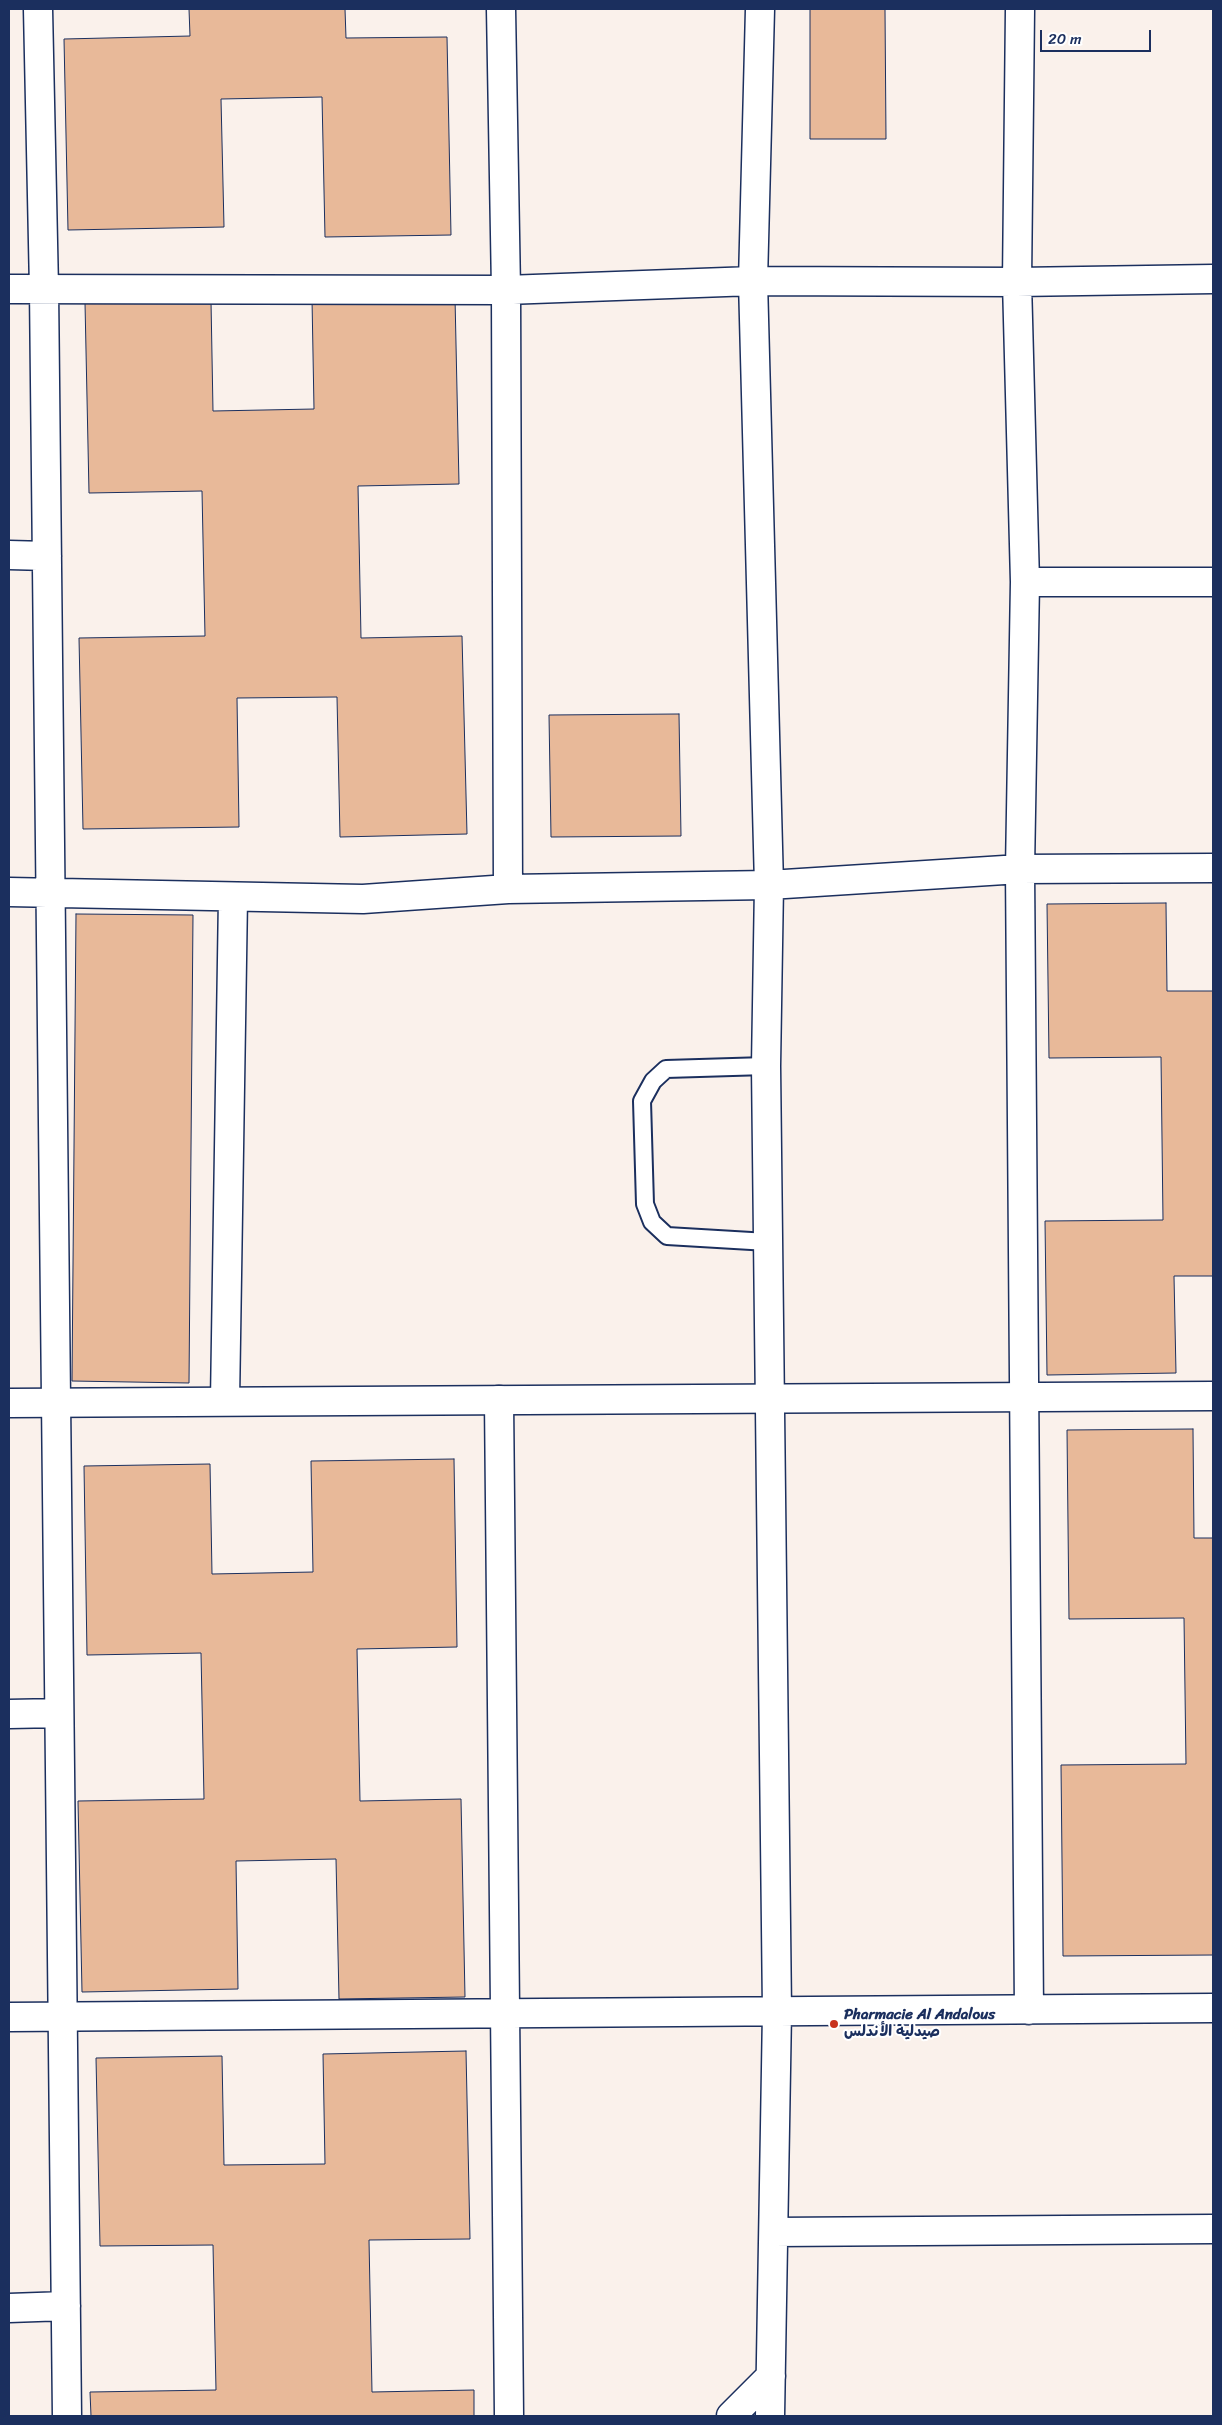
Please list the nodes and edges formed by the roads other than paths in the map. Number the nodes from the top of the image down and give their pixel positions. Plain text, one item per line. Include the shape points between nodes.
1 (38, 9) edge
2 (501, 9) edge
3 (760, 9) edge
4 (1020, 9) edge
5 (1213, 280) edge
6 (753, 281) junction
7 (1017, 282) junction
8 (9, 289) edge
9 (44, 289) junction
10 (506, 290) junction
11 (9, 555) edge
12 (47, 556) junction
13 (1025, 582) junction
14 (1213, 582) edge
15 (1020, 868) junction
16 (1213, 868) edge
17 (769, 885) junction
18 (508, 889) junction
19 (9, 892) edge
20 (50, 892) junction
21 (233, 897) junction
22 (766, 1066) junction
23 (768, 1242) junction
24 (1213, 1396) edge
25 (1024, 1397) junction
26 (499, 1400) junction
27 (770, 1400) junction
28 (224, 1401) junction
29 (9, 1402) edge
30 (56, 1402) junction
31 (59, 1713) junction
32 (9, 1714) edge
33 (1213, 2008) edge
34 (1029, 2010) junction
35 (777, 2011) junction
36 (505, 2014) junction
37 (9, 2017) edge
38 (62, 2017) junction
39 (1213, 2229) edge
40 (774, 2232) junction
41 (66, 2306) junction
42 (9, 2308) edge
43 (771, 2376) junction
44 (67, 2416) edge
45 (509, 2416) edge
46 (731, 2416) edge
47 (770, 2416) edge

1 - 9 street
2 - 10 street
3 - 6 street
4 - 7 street
5 - 7 street
6 - 7 street
6 - 10 street
6 - 17 street
7 - 13 street
8 - 9 street
9 - 10 street
9 - 12 street
10 - 18 street
11 - 12 street
12 - 20 street
13 - 14 street
13 - 15 street
15 - 16 street
15 - 17 street
15 - 25 street
17 - 18 street
17 - 22 street
18 - 21 street via 363,899
19 - 20 street
20 - 21 street
20 - 30 street
21 - 28 street
22 - 23 street
22 - 23 lane via 666,1069 653,1082 642,1101 645,1204 652,1222 667,1236
23 - 27 street
24 - 25 street
25 - 27 street
25 - 34 street
26 - 27 street
26 - 28 street
26 - 36 street
27 - 35 street
28 - 30 street
29 - 30 street
30 - 31 street
31 - 32 street
31 - 38 street
33 - 34 street
34 - 35 street
35 - 36 street
35 - 40 street
36 - 38 street
36 - 45 street
37 - 38 street
38 - 41 street
39 - 40 street
40 - 43 street
41 - 42 street
41 - 44 street
43 - 46 street
43 - 47 street

